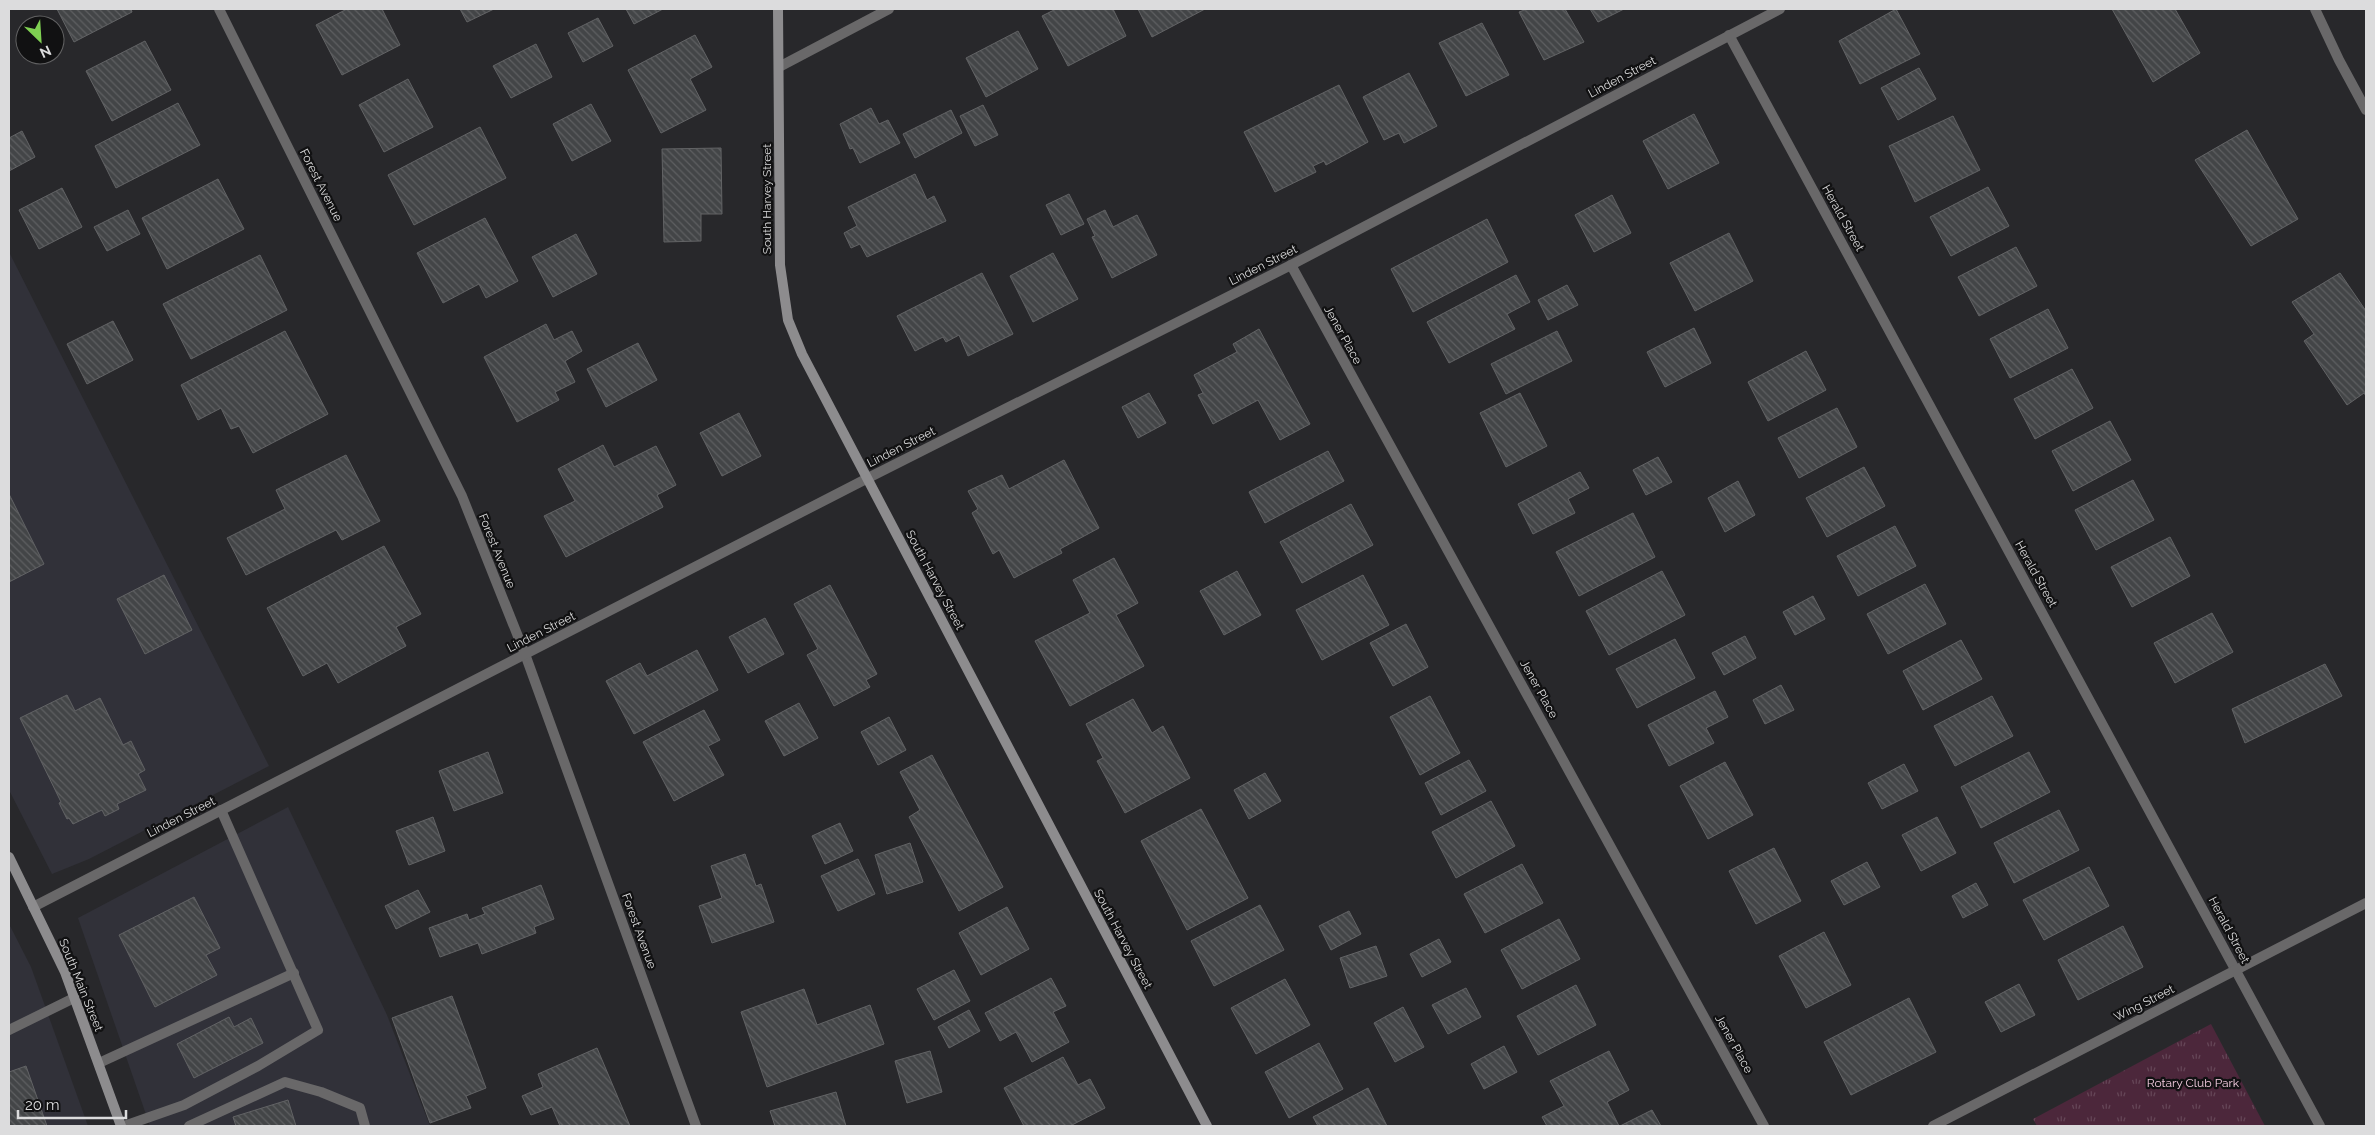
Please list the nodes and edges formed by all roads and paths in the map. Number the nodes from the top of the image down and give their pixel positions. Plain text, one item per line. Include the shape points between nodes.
1 (219, 9) edge
2 (778, 9) edge
3 (889, 9) edge
4 (1780, 9) edge
5 (2315, 9) edge
6 (1728, 35) junction
7 (779, 68) junction
8 (2366, 110) edge
9 (1291, 265) junction
10 (868, 478) junction
11 (525, 654) junction
12 (222, 810) junction
13 (9, 857) edge
14 (2366, 903) edge
15 (33, 907) junction
16 (2236, 970) junction
17 (294, 973) junction
18 (74, 998) junction
19 (9, 1030) edge
20 (99, 1063) junction
21 (123, 1126) edge
22 (189, 1126) edge
23 (365, 1126) edge
24 (696, 1126) edge
25 (1207, 1126) edge
26 (1764, 1126) edge
27 (1933, 1126) edge
28 (2320, 1126) edge

1 - 11 street, Forest Avenue via 462,496
2 - 7 street, South Harvey Street
3 - 7 street
4 - 6 street, Linden Street
5 - 8 street
6 - 9 street, Linden Street
6 - 16 street, Herald Street
7 - 10 street, South Harvey Street via 780,265 788,320 802,354
9 - 10 street, Linden Street
9 - 26 street, Jener Place
10 - 11 street, Linden Street
10 - 25 street, South Harvey Street
11 - 12 street, Linden Street
11 - 24 street, Forest Avenue
12 - 15 street, Linden Street
12 - 17 street
13 - 15 street, South Main Street
14 - 16 street, Wing Street
15 - 18 street, South Main Street
16 - 27 street, Wing Street
16 - 28 street, Herald Street
17 - 20 street
17 - 21 street via 318,1030 184,1105
18 - 19 street
18 - 20 street, South Main Street
20 - 21 street, South Main Street
22 - 23 street via 285,1082 360,1108

